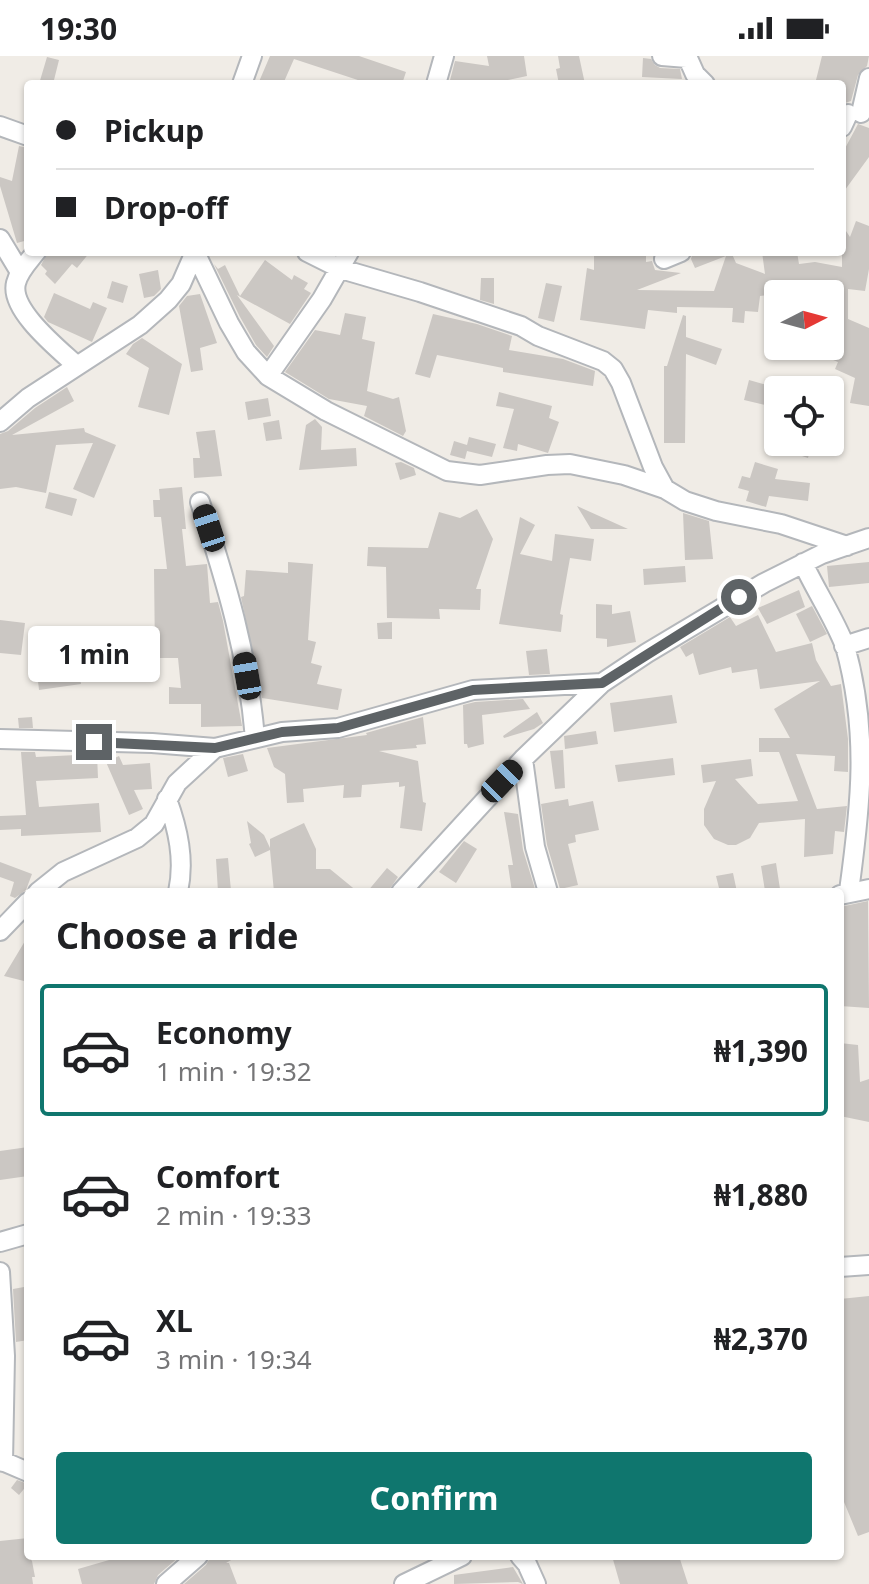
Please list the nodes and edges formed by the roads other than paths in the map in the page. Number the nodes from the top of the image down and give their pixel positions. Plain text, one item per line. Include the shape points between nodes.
1 (444, 56) edge
2 (662, 56) edge
3 (687, 57) edge
4 (869, 78) edge
5 (437, 80) edge
6 (701, 80) edge
7 (852, 117) edge
8 (0, 126) edge
9 (24, 135) edge
10 (0, 239) edge
11 (33, 256) edge
12 (193, 256) edge
13 (197, 256) edge
14 (345, 260) edge
15 (20, 272) junction
16 (77, 366) junction
17 (268, 376) junction
18 (0, 422) edge
19 (665, 489) junction
20 (200, 502) dead end
21 (869, 538) edge
22 (847, 546) junction
23 (803, 563) junction
24 (869, 638) edge
25 (844, 646) junction
26 (602, 683) junction
27 (255, 738) junction
28 (0, 739) edge
29 (215, 748) junction
30 (523, 759) junction
31 (167, 799) junction
32 (43, 888) edge
33 (179, 888) edge
34 (405, 888) edge
35 (547, 888) edge
36 (869, 889) edge
37 (844, 893) edge
38 (24, 906) edge
39 (0, 931) edge
40 (24, 1235) edge
41 (0, 1242) edge
42 (869, 1265) edge
43 (844, 1267) edge
44 (0, 1272) edge
45 (1, 1461) edge
46 (24, 1470) edge
47 (193, 1560) edge
48 (454, 1560) edge
49 (524, 1560) edge
50 (166, 1584) edge
51 (404, 1584) edge
52 (536, 1584) edge

1 - 5 street
2 - 3 street
3 - 6 street
4 - 7 street
8 - 9 street
10 - 15 street
11 - 15 street
12 - 16 street via 168,300
13 - 17 street via 246,352
14 - 17 street
14 - 19 street via 603,361 621,383
15 - 16 street via 14,287 21,307
16 - 18 street
17 - 19 street via 447,471 480,475 570,464
19 - 22 street via 716,511 781,524
20 - 27 street via 239,627
21 - 22 street
22 - 23 street
23 - 25 street
23 - 26 street
24 - 25 street
25 - 37 street via 865,740 863,789
26 - 27 street via 473,690 338,728
26 - 30 street
27 - 29 street
28 - 29 street
29 - 31 street
30 - 34 street
30 - 35 street via 535,847
31 - 32 street via 154,824 137,838 63,872
31 - 33 street via 180,848
36 - 37 street
38 - 39 street
40 - 41 street
42 - 43 street
44 - 45 street via 5,1356
45 - 46 street
47 - 50 street
48 - 51 street
49 - 52 street

